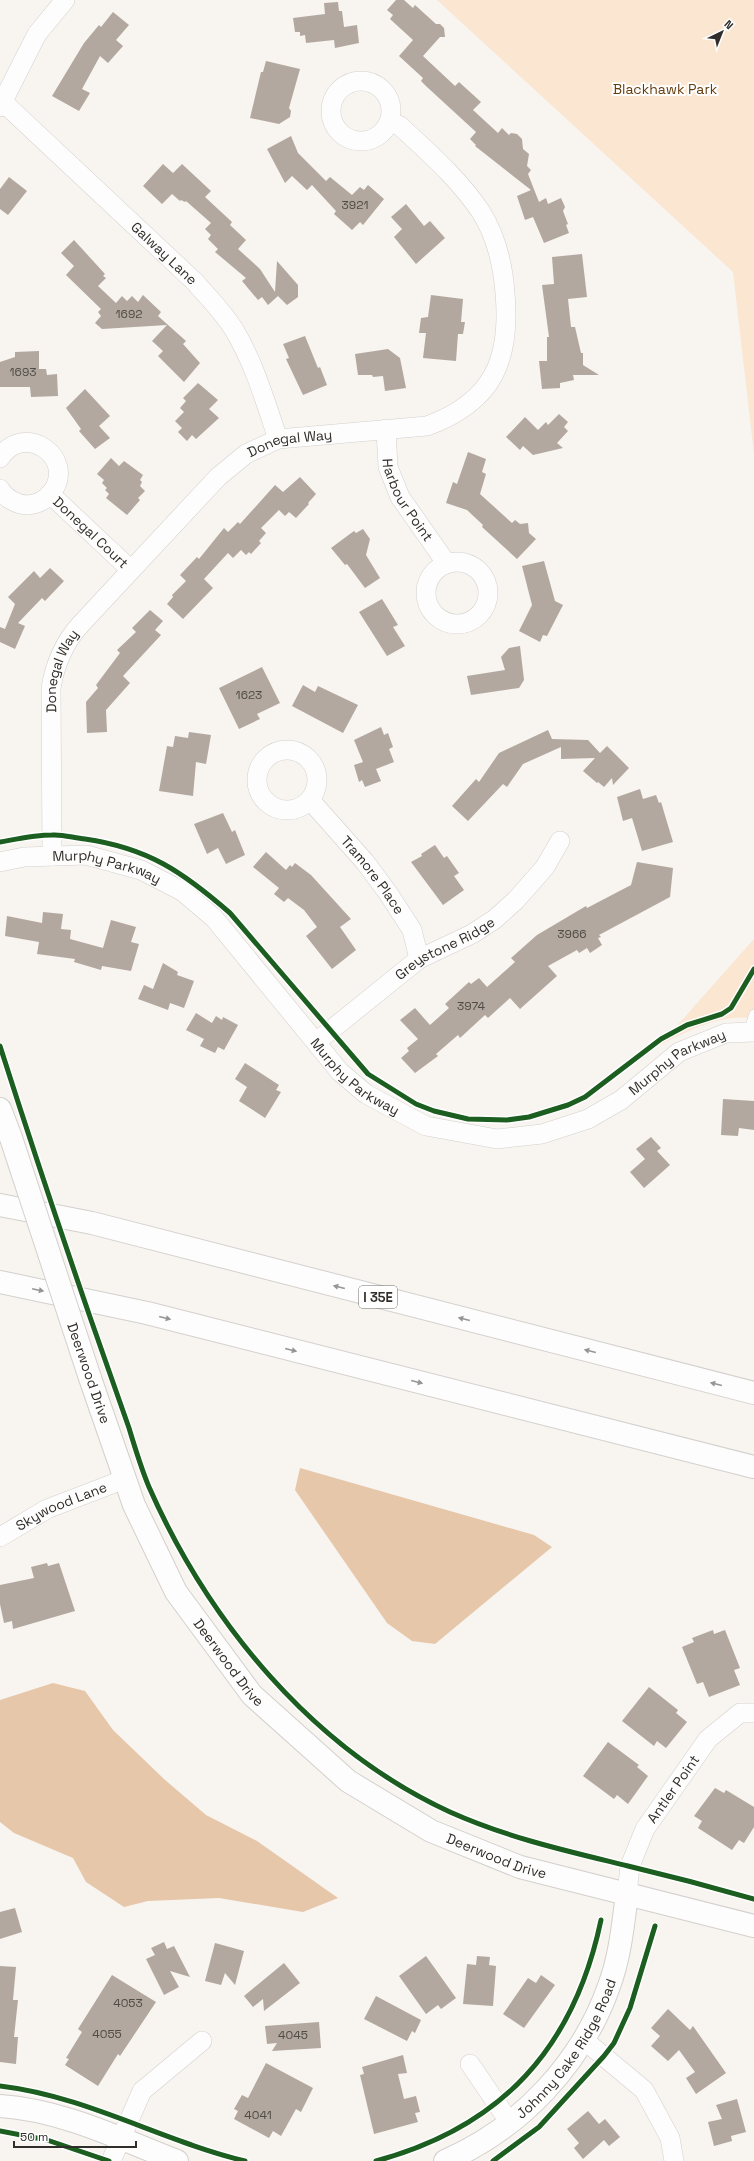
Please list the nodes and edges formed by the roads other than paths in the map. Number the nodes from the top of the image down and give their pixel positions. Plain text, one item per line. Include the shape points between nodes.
1 (65, 0) edge
2 (1, 104) edge
3 (390, 121) dead end
4 (386, 429) junction
5 (278, 439) junction
6 (0, 458) edge
7 (0, 489) edge
8 (50, 494) junction
9 (447, 564) dead end
10 (132, 570) junction
11 (310, 800) dead end
12 (560, 841) dead end
13 (52, 856) junction
14 (0, 862) edge
15 (419, 959) junction
16 (754, 1014) edge
17 (751, 1032) edge
18 (316, 1042) junction
19 (0, 1109) edge
20 (0, 1205) edge
21 (0, 1282) edge
22 (754, 1393) edge
23 (754, 1466) edge
24 (125, 1479) junction
25 (0, 1537) edge
26 (754, 1713) edge
27 (627, 1894) junction
28 (754, 1926) edge
29 (584, 2040) junction
30 (202, 2041) dead end
31 (470, 2064) dead end
32 (0, 2106) edge
33 (510, 2123) junction
34 (121, 2139) junction
35 (111, 2161) edge
36 (177, 2161) edge
37 (446, 2161) edge
38 (674, 2161) edge

1 - 2 street via 37,34
2 - 5 street, Galway Lane via 195,282 215,304 232,327 253,366
3 - 4 street, Donegal Way via 400,126 461,184 482,213 496,245 503,274 507,330 497,369 486,387 472,401 455,414 427,426
4 - 5 street, Donegal Way
4 - 9 street, Harbour Point via 388,467 400,498
5 - 10 street, Donegal Way via 251,451 231,465
6 - 8 street, Donegal Court via 15,445 28,443 42,446 49,452 58,468 55,486
7 - 8 street, Donegal Court via 8,498 25,505 39,502
8 - 10 street, Donegal Court
10 - 13 street, Donegal Way via 73,632 62,650 55,669 51,698
11 - 15 street, Tramore Place via 365,862 388,893 412,930
12 - 15 street, Greystone Ridge via 545,867 495,919 472,934
13 - 14 street, Murphy Parkway via 24,857
13 - 18 street, Murphy Parkway via 86,855 141,870 182,891 214,918
15 - 18 street, Greystone Ridge
16 - 17 lane
17 - 18 street, Murphy Parkway via 726,1033 679,1052 621,1100 588,1119 542,1134 497,1139 426,1126 366,1094 340,1072
19 - 24 main road, Deerwood Drive, bridge
22 -> 20 main road, I 35E via 100,1225
21 -> 23 main road via 147,1313
24 - 25 street, Skywood Lane via 47,1509
24 - 27 main road, Deerwood Drive via 134,1505 176,1592 252,1695 348,1781 431,1831 520,1867
26 - 27 street, Antler Point via 740,1712 708,1739 644,1829 630,1866
27 - 28 main road, Deerwood Drive
27 - 29 main road, Johnny Cake Ridge Road via 615,1967 601,2007
29 - 33 main road, Johnny Cake Ridge Road via 553,2082
29 - 38 street via 644,2090 670,2138
30 - 34 street via 142,2091
31 - 33 street
32 - 34 main road via 69,2120
33 - 37 main road, Johnny Cake Ridge Road
34 - 35 street
34 - 36 main road

